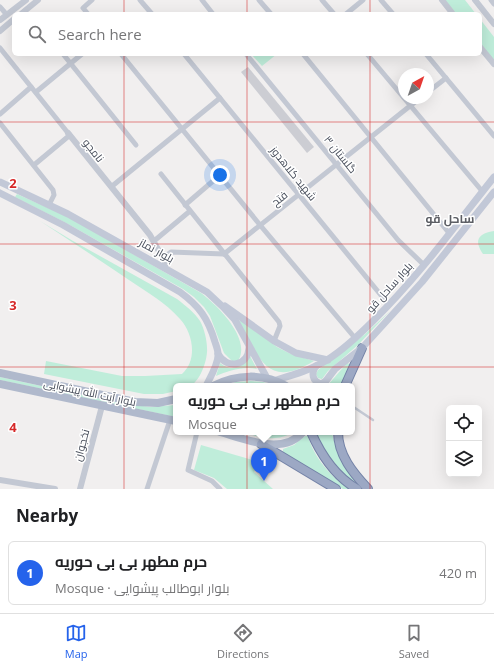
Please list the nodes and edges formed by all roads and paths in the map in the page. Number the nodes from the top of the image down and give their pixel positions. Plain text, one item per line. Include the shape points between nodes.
1 (26, 0) edge
2 (38, 0) edge
3 (92, 0) edge
4 (140, 0) edge
5 (202, 0) edge
6 (259, 0) edge
7 (322, 0) edge
8 (363, 0) edge
9 (381, 0) edge
10 (442, 0) edge
11 (475, 0) edge
12 (491, 0) edge
13 (86, 2) edge
14 (494, 4) edge
15 (0, 7) edge
16 (26, 12) edge
17 (86, 12) edge
18 (150, 12) edge
19 (211, 12) edge
20 (269, 12) edge
21 (332, 12) edge
22 (348, 12) edge
23 (391, 12) edge
24 (451, 12) edge
25 (7, 15) junction
26 (12, 19) edge
27 (0, 20) edge
28 (12, 21) edge
29 (494, 24) edge
30 (0, 31) edge
31 (0, 48) edge
32 (482, 49) edge
33 (65, 56) edge
34 (80, 56) edge
35 (123, 56) edge
36 (186, 56) edge
37 (248, 56) edge
38 (305, 56) edge
39 (370, 56) edge
40 (428, 56) edge
41 (71, 64) junction
42 (494, 64) edge
43 (446, 78) junction
44 (31, 86) junction
45 (434, 87) edge
46 (398, 91) edge
47 (36, 92) junction
48 (220, 98) junction
49 (413, 104) edge
50 (411, 106) junction
51 (0, 114) edge
52 (0, 123) edge
53 (183, 129) junction
54 (69, 134) junction
55 (494, 136) edge
56 (371, 137) junction
57 (136, 145) dead end
58 (34, 165) junction
59 (336, 165) junction
60 (161, 174) dead end
61 (220, 175) junction
62 (494, 177) edge
63 (0, 182) edge
64 (111, 187) junction
65 (13, 189) junction
66 (482, 191) junction
67 (494, 192) edge
68 (0, 193) edge
69 (299, 195) junction
70 (8, 197) junction
71 (49, 205) junction
72 (185, 205) junction
73 (190, 211) junction
74 (260, 225) junction
75 (450, 232) junction
76 (154, 241) junction
77 (224, 254) junction
78 (165, 265) junction
79 (424, 265) junction
80 (207, 292) junction
81 (389, 305) junction
82 (355, 338) junction
83 (274, 340) junction
84 (249, 348) junction
85 (362, 348) junction
86 (218, 354) junction
87 (328, 360) junction
88 (316, 366) junction
89 (0, 373) edge
90 (266, 378) junction
91 (276, 380) junction
92 (208, 383) edge
93 (219, 383) edge
94 (281, 383) edge
95 (319, 383) edge
96 (325, 383) edge
97 (346, 383) edge
98 (0, 384) edge
99 (173, 400) edge
100 (102, 406) junction
101 (355, 408) edge
102 (173, 420) edge
103 (373, 420) dead end
104 (196, 435) edge
105 (230, 435) edge
106 (300, 435) edge
107 (312, 435) edge
108 (339, 435) edge
109 (261, 444) junction
110 (0, 480) edge
111 (34, 488) edge
112 (55, 489) edge
113 (80, 489) edge
114 (147, 489) edge
115 (220, 489) edge
116 (336, 489) edge
117 (357, 489) edge
118 (368, 489) edge

1 - 25 street
2 - 16 street
3 - 13 street
4 - 18 street
5 - 19 street
6 - 20 street
7 - 21 street
8 - 22 street
9 - 23 street
10 - 24 street
11 - 29 street
12 - 14 street
13 - 17 street via 83,8
15 - 25 street
25 - 26 street
25 - 27 street
28 - 30 street
31 - 44 street, نامجو
32 - 42 street
33 - 41 street
34 - 41 street
35 - 53 street
36 - 48 street, شهید کلاهدوز
37 - 59 street, گلستان ۳
38 - 56 street
39 - 46 street
40 - 43 street
41 - 47 street
41 - 57 street
43 - 45 street
43 - 55 street
44 - 47 street, نامجو
44 - 51 street
47 - 54 street, نامجو
48 - 53 street
48 - 69 street, شهید کلاهدوز
49 - 50 street, فتح
50 - 56 street, فتح
50 - 66 street
52 - 58 street
53 - 61 street
53 - 64 street
54 - 58 street
54 - 64 street, نامجو
56 - 59 street, فتح
56 - 75 street
58 - 71 street via 53,190 54,195
59 - 69 street, فتح
59 - 79 street, گلستان ۳ via 398,240
60 - 72 street
61 - 72 street
61 - 74 street
62 - 66 main road, بلوار ساحل قو
63 - 65 main road, بلوار نماز
64 - 76 street, نامجو
65 - 70 street
65 - 71 main road, بلوار نماز
66 - 75 main road, بلوار ساحل قو
67 - 85 main road, بلوار ساحل قو via 422,282
68 - 70 main road
69 - 74 street, فتح
69 - 81 street, شهید کلاهدوز
70 - 86 main road via 63,225 180,292 194,303 206,318
71 - 78 main road, بلوار نماز
72 - 73 street
73 - 76 street
73 - 77 street
74 - 77 street, فتح
74 - 82 street
75 - 79 main road, بلوار ساحل قو
76 - 78 street, نامجو
77 - 78 street via 171,252 167,255
77 - 83 street via 279,322 280,326
78 - 80 main road, بلوار نماز
79 - 81 main road, بلوار ساحل قو
80 - 83 main road
80 - 84 main road, بلوار نماز via 235,320
81 - 82 main road, بلوار ساحل قو
82 - 87 main road, بلوار ساحل قو
83 - 87 main road via 296,353
84 - 86 main road via 245,359 234,365 223,361
84 - 90 main road, بلوار نماز
85 - 96 main road, بلوار ساحل قو via 335,369
85 - 97 highway
86 - 92 main road
87 - 88 main road, بلوار ساحل قو
88 - 91 main road, بلوار ساحل قو
88 - 95 main road via 312,375
89 - 99 main road, بلوار آیت الله پیشوایی via 135,402 158,403
90 - 91 main road
90 - 93 main road via 239,377
91 - 94 main road
98 - 100 main road, بلوار آیت الله پیشوایی
100 - 102 main road, بلوار آیت الله پیشوایی
100 - 113 street, نخجوان
101 - 103 lane
102 - 114 street
104 - 115 street via 188,470 212,481
105 - 109 main road
106 - 109 main road via 274,445
107 - 117 highway via 331,466
108 - 118 highway via 348,466
109 - 116 highway
110 - 111 street
111 - 112 street

